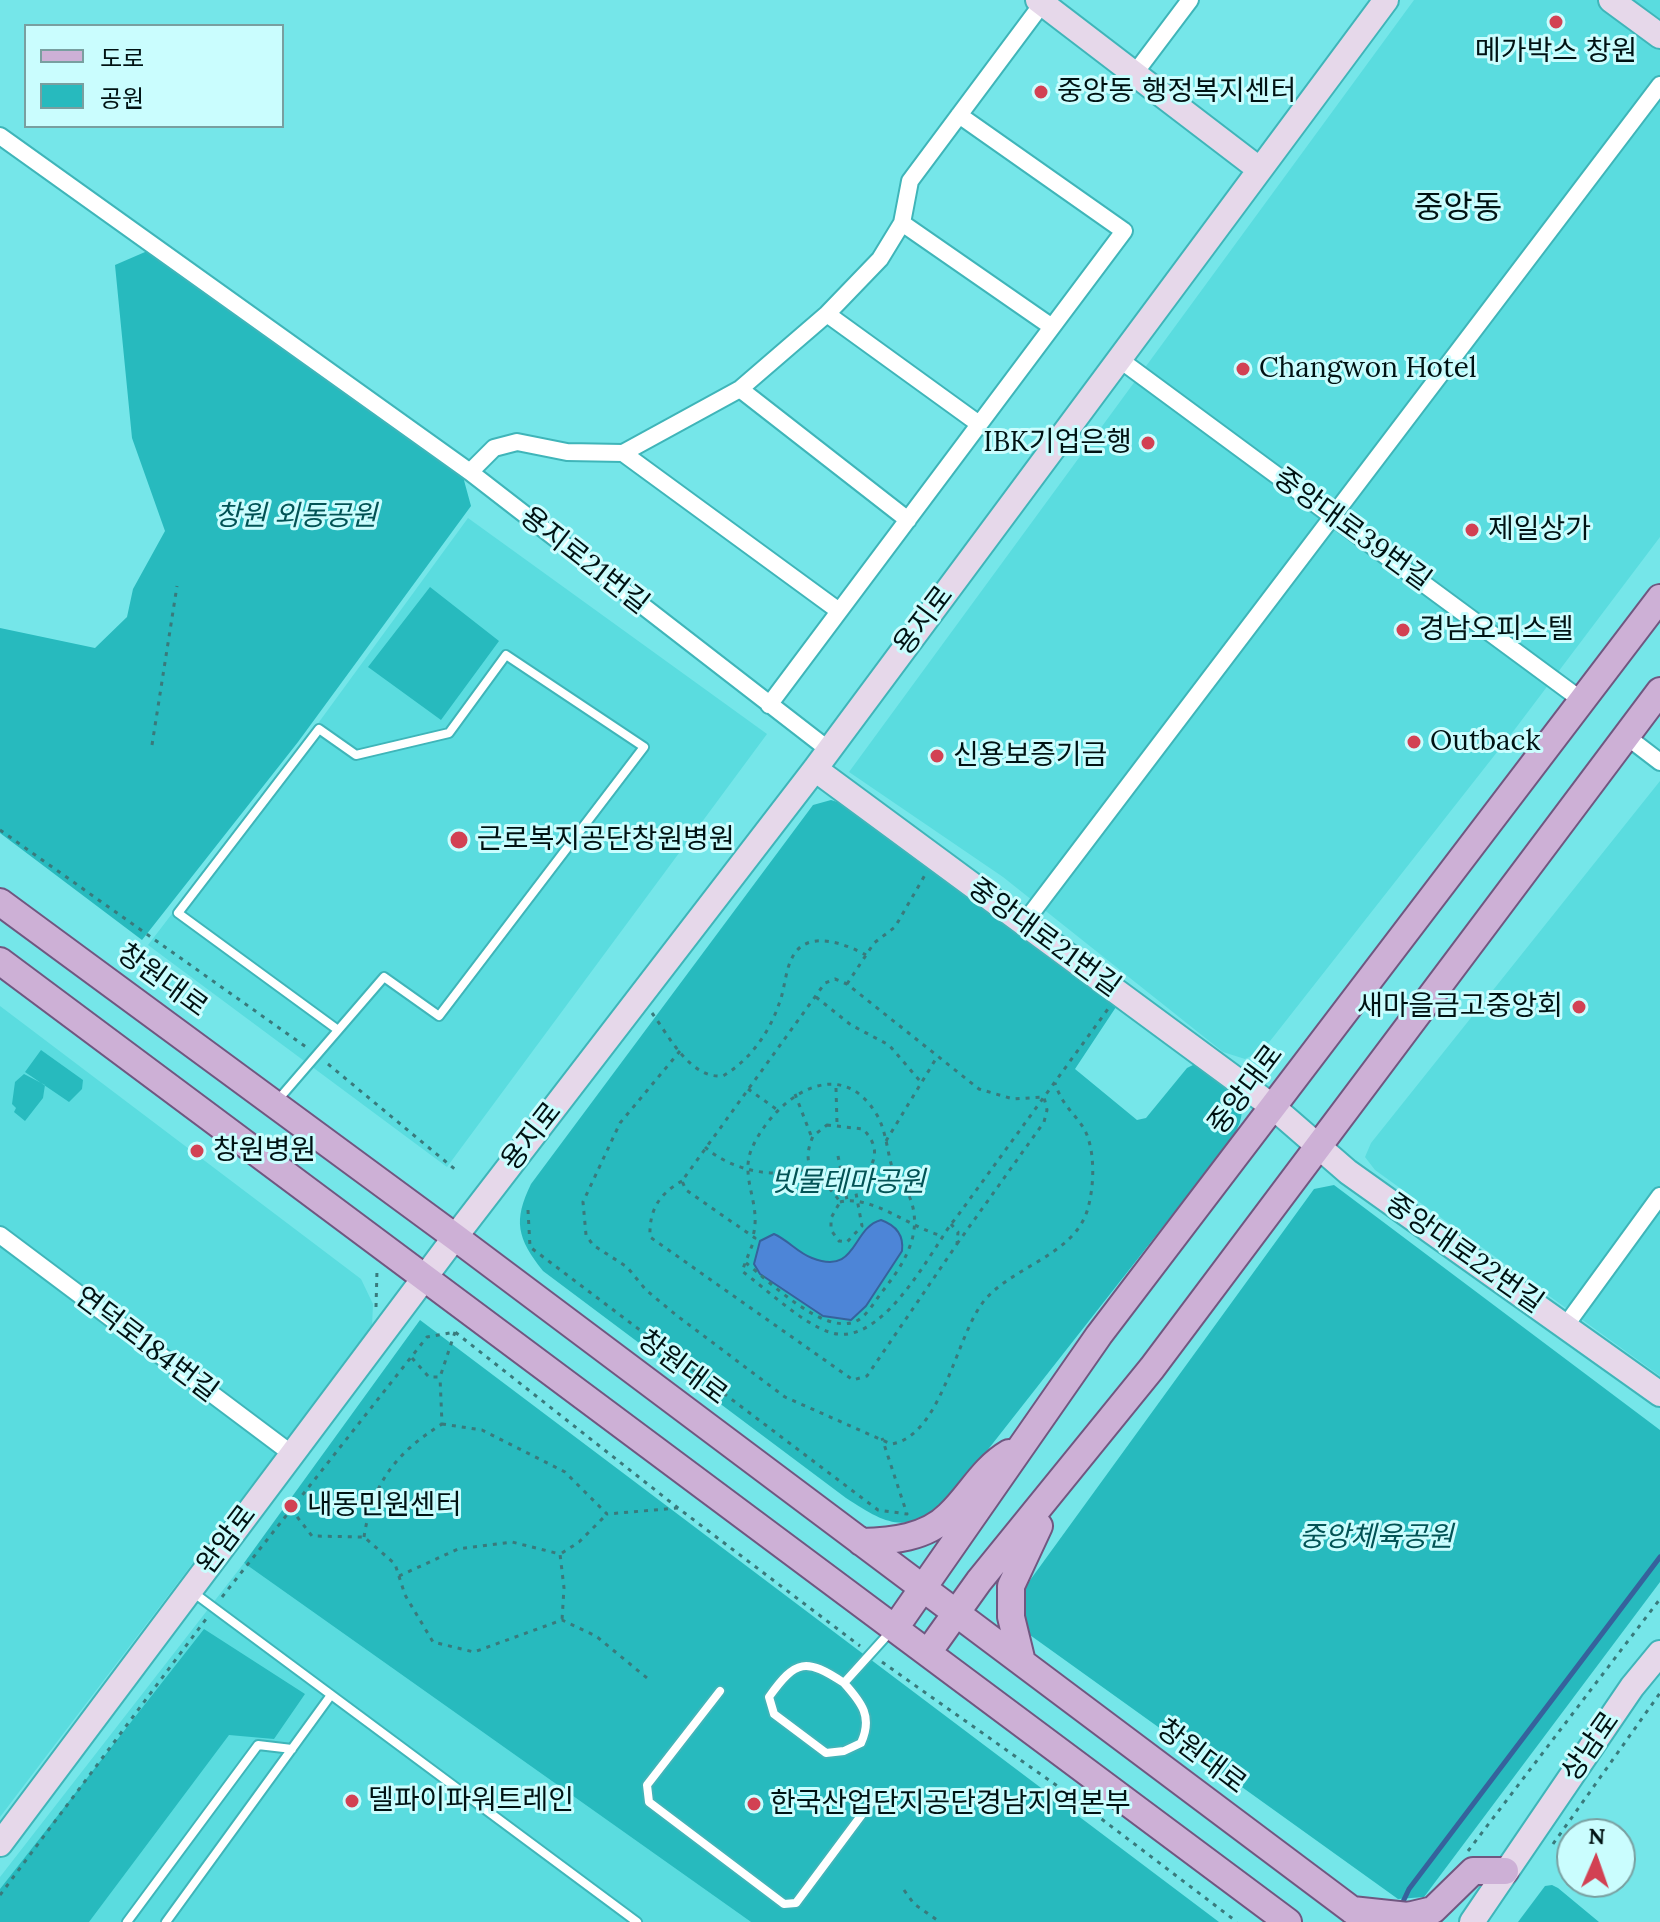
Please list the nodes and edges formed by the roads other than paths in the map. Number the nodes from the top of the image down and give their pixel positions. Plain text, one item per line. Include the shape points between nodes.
1 (1190, 0) edge
2 (1386, 0) edge
3 (1611, 0) edge
4 (1040, 2) edge
5 (1660, 36) edge
6 (1135, 73) junction
7 (1660, 85) edge
8 (959, 115) junction
9 (0, 136) edge
10 (1259, 169) junction
11 (902, 223) junction
12 (827, 314) junction
13 (1052, 327) junction
14 (1119, 359) junction
15 (740, 389) junction
16 (979, 424) junction
17 (623, 453) junction
18 (470, 472) junction
19 (1333, 516) junction
20 (908, 520) junction
21 (1660, 598) edge
22 (839, 611) junction
23 (1660, 691) edge
24 (1584, 702) junction
25 (769, 705) junction
26 (1626, 736) junction
27 (822, 760) junction
28 (1660, 762) edge
29 (0, 902) edge
30 (1024, 923) junction
31 (0, 961) edge
32 (338, 1030) junction
33 (274, 1104) junction
34 (1273, 1107) junction
35 (1316, 1145) junction
36 (1660, 1196) edge
37 (0, 1235) edge
38 (455, 1237) junction
39 (426, 1278) junction
40 (1566, 1325) junction
41 (1660, 1394) edge
42 (1026, 1442) junction
43 (292, 1454) junction
44 (1044, 1502) junction
45 (861, 1542) junction
46 (925, 1588) junction
47 (190, 1590) junction
48 (956, 1612) junction
49 (895, 1628) junction
50 (929, 1651) junction
51 (1660, 1653) edge
52 (1022, 1662) junction
53 (844, 1683) junction
54 (720, 1691) dead end
55 (331, 1695) junction
56 (292, 1749) junction
57 (872, 1801) dead end
58 (0, 1844) edge
59 (1505, 1871) junction
60 (1360, 1916) edge
61 (127, 1922) edge
62 (166, 1922) edge
63 (637, 1922) edge
64 (1288, 1922) edge
65 (1472, 1922) edge

1 - 6 street
2 - 10 main road, 용지로
3 - 5 main road
4 - 6 main road
4 - 8 street
6 - 10 main road
7 - 19 street
8 - 11 street via 910,181
8 - 13 street via 1124,231
9 - 18 street, 용지로21번길
10 - 14 main road, 용지로
11 - 12 street via 880,259
11 - 13 street
12 - 15 street
12 - 16 street
13 - 16 street
14 - 19 street, 중앙대로39번길
14 - 27 main road, 용지로
15 - 17 street
15 - 20 street
16 - 20 street
17 - 18 street via 567,452 517,442 494,448
17 - 22 street
18 - 25 street, 용지로21번길
19 - 24 street, 중앙대로39번길
19 - 30 street
20 - 22 street
21 - 24 main road, 중앙대로
22 - 25 street
23 - 26 main road
24 - 34 main road, 중앙대로
25 - 27 street, 용지로21번길
26 - 28 street
26 - 35 main road
27 - 30 main road, 중앙대로21번길 via 939,860
27 - 38 main road, 용지로
29 - 33 main road, 창원대로
30 - 34 main road, 중앙대로21번길
31 - 39 main road
32 - 32 lane via 384,977 439,1016 644,747 506,655 449,733 356,755 319,729 178,913
32 - 33 lane
33 - 38 main road, 창원대로
34 - 35 main road, 중앙대로22번길
34 - 42 main road, 중앙대로 via 1099,1335
35 - 40 main road, 중앙대로22번길
35 - 44 main road via 1152,1368
36 - 40 street
37 - 43 street, 연덕로184번길
38 - 39 main road, 완암로
38 - 45 main road, 창원대로
39 - 43 main road, 완암로
39 - 49 main road
40 - 41 main road, 중앙대로22번길
42 - 45 main road via 989,1465 936,1526 899,1540
42 - 46 main road, 중앙대로
43 - 47 main road, 완암로
44 - 48 main road
44 - 52 main road via 1037,1536 1011,1586 1011,1617
45 - 46 main road, 창원대로
46 - 48 main road, 창원대로
46 - 49 main road, 중앙대로
47 - 55 lane
47 - 58 main road, 완암로
48 - 50 main road
48 - 52 main road, 창원대로
49 - 50 main road
49 - 53 lane
50 - 64 main road
51 - 59 main road, 상남로
52 - 60 main road, 창원대로
53 - 53 lane via 818,1666 801,1665 786,1674 769,1697 774,1714 826,1753 852,1747 861,1743 869,1727 864,1705
54 - 57 lane via 647,1785 649,1802 784,1904 796,1903
55 - 56 lane
55 - 63 lane
56 - 61 lane via 258,1745
56 - 62 lane
59 - 60 main road via 1473,1871 1433,1910
59 - 65 main road, 상남로

